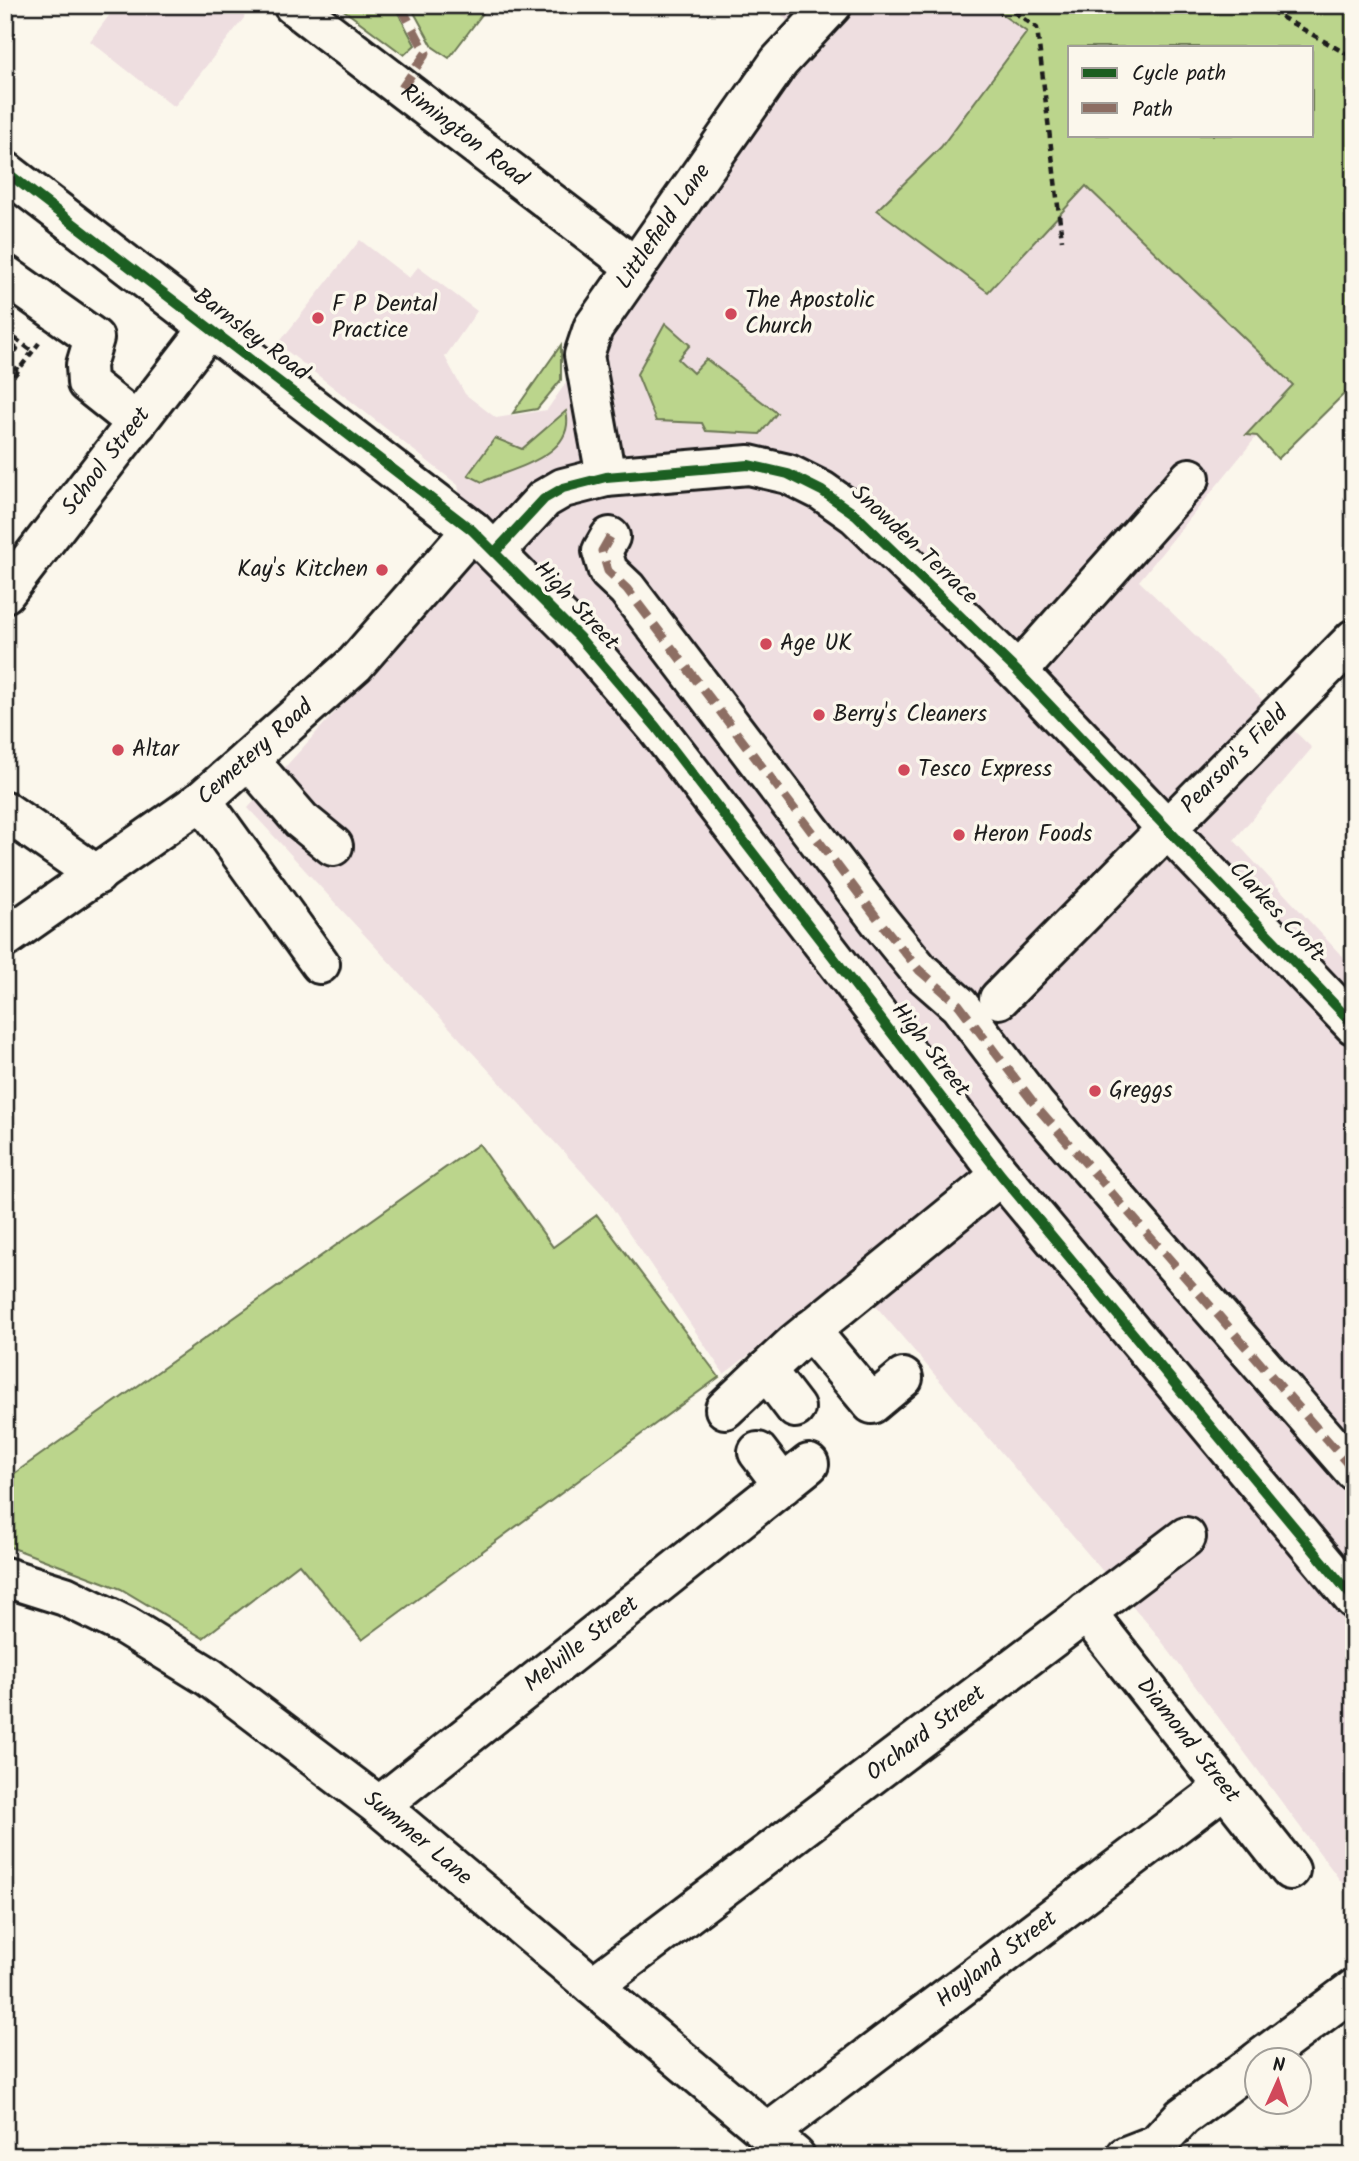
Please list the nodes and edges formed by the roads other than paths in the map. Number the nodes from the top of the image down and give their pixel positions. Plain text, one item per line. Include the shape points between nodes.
1 (293, 5) edge
2 (832, 5) edge
3 (5, 171) edge
4 (634, 266) junction
5 (5, 275) edge
6 (208, 330) junction
7 (137, 423) junction
8 (606, 477) junction
9 (1190, 478) dead end
10 (610, 537) dead end
11 (484, 541) junction
12 (5, 593) edge
13 (1354, 639) edge
14 (1018, 672) junction
15 (248, 760) junction
16 (202, 800) junction
17 (5, 811) edge
18 (1169, 828) junction
19 (333, 846) dead end
20 (97, 875) junction
21 (5, 938) edge
22 (320, 964) dead end
23 (999, 999) dead end
24 (1354, 1025) edge
25 (1001, 1175) junction
26 (810, 1331) junction
27 (766, 1370) junction
28 (903, 1378) dead end
29 (795, 1408) dead end
30 (725, 1409) dead end
31 (758, 1451) dead end
32 (1354, 1471) edge
33 (1186, 1538) dead end
34 (5, 1577) edge
35 (1354, 1599) edge
36 (1086, 1612) junction
37 (1224, 1788) junction
38 (379, 1806) junction
39 (1290, 1870) dead end
40 (593, 1986) junction
41 (1354, 1989) edge
42 (1277, 2046) edge
43 (1244, 2070) edge
44 (782, 2145) edge
45 (1126, 2156) edge

1 - 4 street, Rimington Road
2 - 4 street, Littlefield Lane via 779,62
3 - 6 street, Barnsley Road
4 - 8 street, Littlefield Lane via 593,327 584,355
5 - 7 street via 94,338 86,365 87,383
6 - 7 street, School Street
6 - 11 street, Barnsley Road
7 - 12 street, School Street
8 - 11 street, Snowden Terrace via 563,488
8 - 14 street, Snowden Terrace via 749,465 788,474 856,515
9 - 14 street
10 - 32 street, High Street via 602,551 608,571 627,589 881,923 919,970 959,1005 1036,1106
11 - 15 street, Cemetery Road
11 - 25 street, High Street via 579,636 656,727
13 - 18 street, Pearson's Field
14 - 18 street, Snowden Terrace
15 - 16 street, Cemetery Road
15 - 19 street via 301,820
16 - 20 street, Cemetery Road
16 - 22 street
17 - 20 street
18 - 23 street, Pearson's Field
18 - 24 street, Clarkes Croft
20 - 21 street, Cemetery Road
25 - 26 street
25 - 35 street, High Street
26 - 27 street
26 - 28 street via 873,1404
27 - 29 street
27 - 30 street
31 - 38 street, Melville Street via 796,1474
33 - 36 street, Orchard Street
34 - 38 street, Summer Lane via 65,1595 126,1626 209,1677
36 - 37 street, Diamond Street
36 - 40 street, Orchard Street
37 - 39 street, Diamond Street
37 - 44 street, Hoyland Street
38 - 40 street, Summer Lane
40 - 44 street, Summer Lane
41 - 42 street
43 - 45 street via 1182,2117 1157,2144

